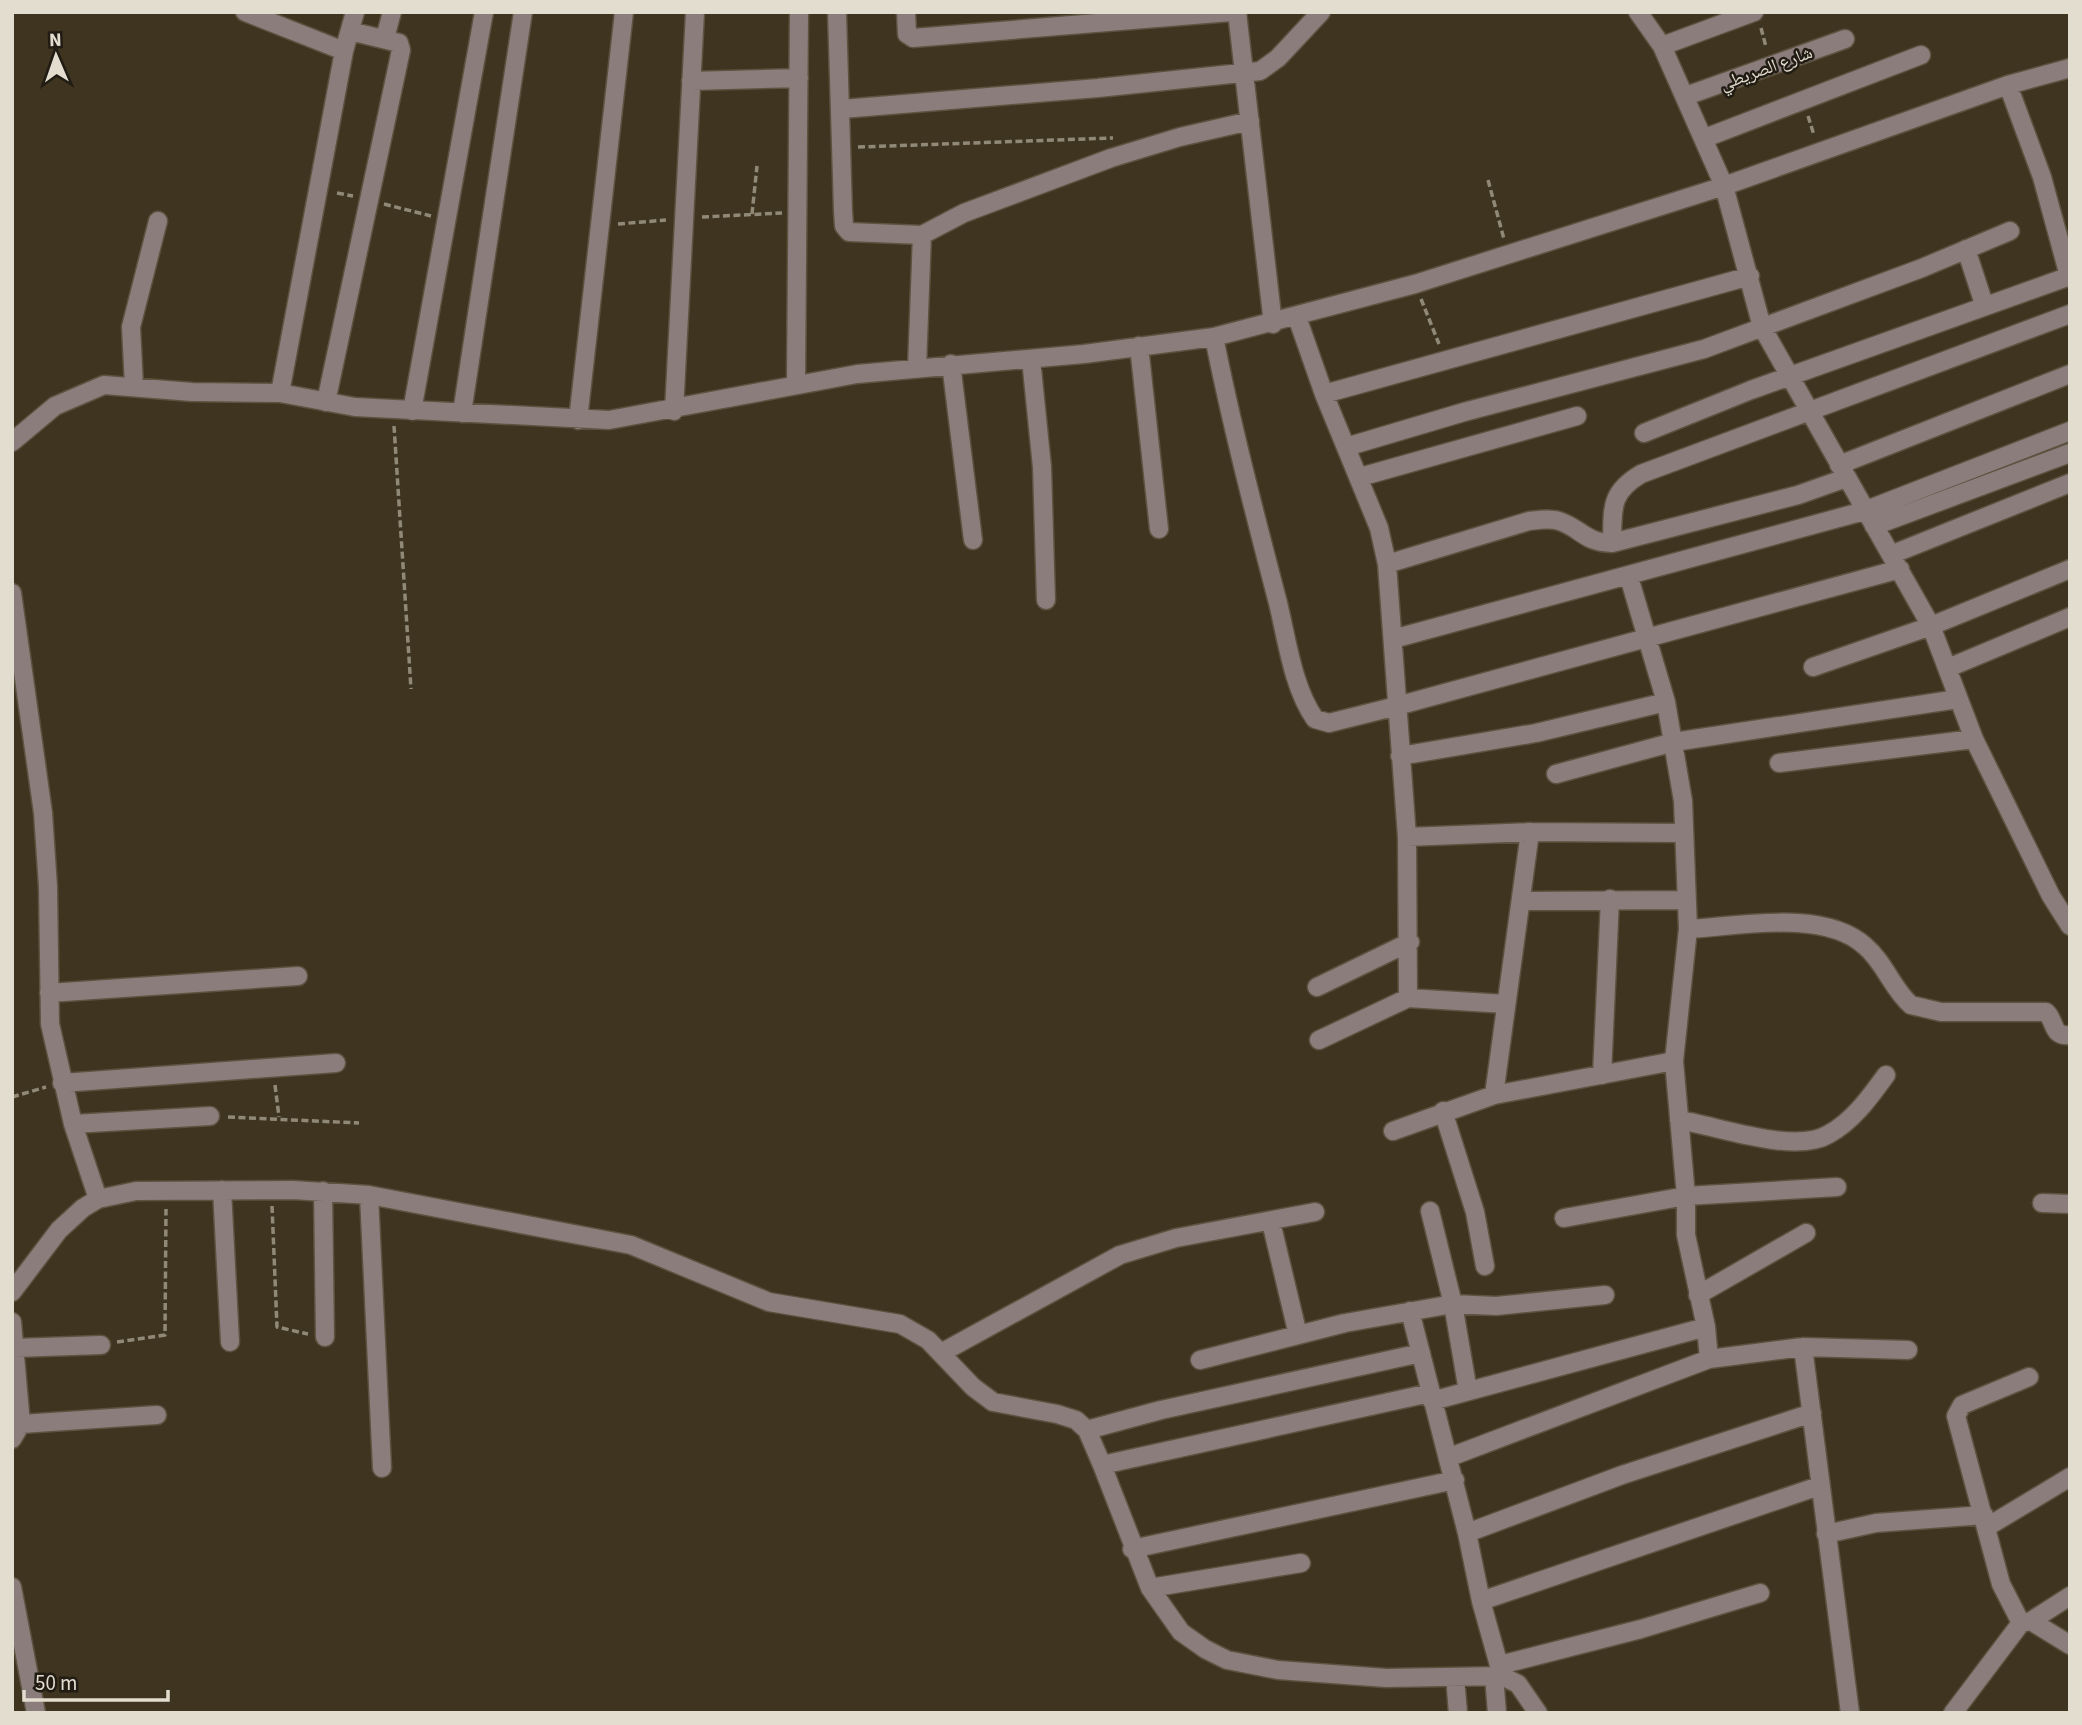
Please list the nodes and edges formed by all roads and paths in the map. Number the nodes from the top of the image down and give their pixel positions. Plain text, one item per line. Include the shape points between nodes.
1 (245, 12) edge
2 (355, 12) edge
3 (391, 12) edge
4 (484, 12) edge
5 (523, 12) edge
6 (624, 12) edge
7 (695, 12) edge
8 (799, 12) edge
9 (837, 12) edge
10 (906, 12) edge
11 (1231, 12) edge
12 (1237, 12) edge
13 (1321, 12) edge
14 (1640, 13) edge
15 (1757, 19) edge
16 (350, 31) junction
17 (385, 38) junction
18 (1845, 39) dead end
19 (1662, 46) junction
20 (344, 51) junction
21 (1921, 55) dead end
22 (1771, 66) junction
23 (2070, 68) edge
24 (1243, 73) junction
25 (799, 78) junction
26 (691, 81) junction
27 (2008, 85) junction
28 (1686, 96) junction
29 (1803, 101) junction
30 (842, 108) junction
31 (1250, 121) junction
32 (1705, 138) junction
33 (842, 148) junction
34 (1144, 148) junction
35 (1821, 154) junction
36 (757, 166) dead end
37 (1488, 180) dead end
38 (1724, 186) junction
39 (682, 219) junction
40 (158, 221) dead end
41 (601, 226) junction
42 (2010, 231) dead end
43 (922, 235) junction
44 (1966, 249) junction
45 (1508, 254) junction
46 (1750, 276) junction
47 (2069, 276) edge
48 (1415, 284) junction
49 (1984, 304) junction
50 (2070, 314) edge
51 (1297, 317) junction
52 (1273, 324) junction
53 (1762, 327) junction
54 (1214, 337) junction
55 (1139, 346) junction
56 (1031, 359) junction
57 (1446, 360) junction
58 (951, 365) junction
59 (918, 368) junction
60 (2070, 373) edge
61 (1791, 378) junction
62 (796, 383) junction
63 (134, 386) junction
64 (280, 393) junction
65 (1324, 394) junction
66 (326, 402) junction
67 (393, 410) junction
68 (412, 411) junction
69 (674, 411) junction
70 (462, 413) junction
71 (1809, 413) junction
72 (1577, 416) dead end
73 (578, 420) junction
74 (2070, 431) edge
75 (1644, 433) dead end
76 (12, 442) edge
77 (1346, 447) junction
78 (2070, 453) edge
79 (1842, 472) junction
80 (1360, 477) junction
81 (2070, 483) edge
82 (1869, 518) junction
83 (1159, 529) dead end
84 (973, 540) dead end
85 (1612, 543) junction
86 (1896, 561) junction
87 (1387, 565) junction
88 (2070, 569) edge
89 (1629, 577) junction
90 (12, 593) edge
91 (1046, 600) dead end
92 (2070, 617) edge
93 (1931, 626) junction
94 (1393, 639) junction
95 (1650, 639) junction
96 (1813, 667) dead end
97 (1948, 668) junction
98 (411, 688) dead end
99 (1958, 699) junction
100 (1667, 702) junction
101 (1397, 706) junction
102 (1974, 738) junction
103 (1674, 742) junction
104 (1400, 756) junction
105 (1779, 763) dead end
106 (1556, 774) dead end
107 (1530, 832) junction
108 (1685, 833) junction
109 (1407, 837) junction
110 (1610, 899) junction
111 (1687, 900) junction
112 (1523, 901) junction
113 (2070, 926) edge
114 (1688, 929) junction
115 (1410, 942) junction
116 (298, 976) dead end
117 (1317, 987) dead end
118 (49, 993) junction
119 (1408, 998) junction
120 (1506, 1004) junction
121 (2070, 1035) edge
122 (1319, 1040) dead end
123 (1674, 1061) junction
124 (336, 1063) dead end
125 (273, 1069) junction
126 (1886, 1075) dead end
127 (1602, 1076) junction
128 (62, 1083) junction
129 (1494, 1095) junction
130 (12, 1097) edge
131 (1443, 1111) junction
132 (210, 1116) joint
133 (278, 1117) junction
134 (1679, 1120) junction
135 (359, 1123) dead end
136 (73, 1124) junction
137 (1393, 1131) dead end
138 (1837, 1187) dead end
139 (166, 1190) junction
140 (222, 1190) junction
141 (271, 1190) junction
142 (323, 1191) junction
143 (369, 1195) junction
144 (1686, 1196) junction
145 (98, 1199) junction
146 (2042, 1203) dead end
147 (2070, 1203) edge
148 (1430, 1211) dead end
149 (1315, 1212) dead end
150 (1564, 1218) dead end
151 (1271, 1222) junction
152 (1806, 1233) dead end
153 (1485, 1266) dead end
154 (12, 1292) edge
155 (1605, 1295) dead end
156 (1698, 1295) junction
157 (1453, 1304) junction
158 (1410, 1311) junction
159 (12, 1322) edge
160 (1706, 1327) junction
161 (1298, 1335) junction
162 (325, 1337) joint
163 (230, 1342) dead end
164 (101, 1345) joint
165 (1803, 1347) junction
166 (15, 1348) junction
167 (1908, 1350) dead end
168 (941, 1353) junction
169 (1421, 1353) junction
170 (1709, 1359) junction
171 (1200, 1360) dead end
172 (2029, 1377) dead end
173 (1468, 1391) junction
174 (1431, 1397) junction
175 (1811, 1413) junction
176 (157, 1415) dead end
177 (1087, 1430) junction
178 (17, 1432) edge
179 (1450, 1457) junction
180 (1102, 1465) junction
181 (382, 1468) dead end
182 (2070, 1478) edge
183 (1455, 1480) junction
184 (1819, 1486) junction
185 (1986, 1521) junction
186 (1467, 1533) junction
187 (1826, 1534) junction
188 (1132, 1549) junction
189 (1301, 1563) dead end
190 (12, 1587) edge
191 (1150, 1588) junction
192 (1760, 1593) dead end
193 (2070, 1596) edge
194 (1481, 1601) junction
195 (2026, 1622) junction
196 (2070, 1645) edge
197 (1499, 1673) junction
198 (1455, 1677) junction
199 (36, 1713) edge
200 (1458, 1713) edge
201 (1497, 1713) edge
202 (1538, 1713) edge
203 (1850, 1713) edge
204 (1953, 1713) edge

1 - 20 street
2 - 16 street
3 - 17 street
4 - 68 street
5 - 70 street
6 - 41 street
7 - 26 street
8 - 25 street
9 - 30 street
10 - 11 street via 907,34 913,38
12 - 24 street
13 - 24 street via 1273,63
14 - 19 street
15 - 19 street
15 - 22 path
16 - 17 street
16 - 20 street
17 - 66 street via 399,43 401,50
18 - 22 street, شارع الصريطي
19 - 28 street
20 - 64 street
21 - 29 street
22 - 28 street, شارع الصريطي
23 - 27 street
24 - 30 street
24 - 31 street
25 - 26 street
25 - 62 street
26 - 39 street
27 - 35 street
27 - 47 street via 2042,177
28 - 32 street
29 - 32 street
29 - 35 path
30 - 33 street
31 - 34 street
31 - 52 street
32 - 38 street
33 - 34 path via 1097,136
33 - 43 street via 846,230
34 - 43 street via 964,213
35 - 38 street
36 - 39 path via 752,214
37 - 45 path
38 - 45 street
38 - 46 street
39 - 41 path
39 - 69 street
40 - 63 street via 131,327
41 - 73 street
42 - 44 street
43 - 59 street
44 - 49 street
44 - 53 street
45 - 48 street
46 - 53 street
46 - 57 street
47 - 49 street
48 - 51 street
48 - 57 path
49 - 61 street
50 - 71 street
51 - 52 street
51 - 65 street
52 - 54 street
53 - 61 street
53 - 77 street via 1665,360
54 - 55 street
54 - 101 street via 1231,422 1306,706 1315,719 1329,723
55 - 56 street
55 - 83 street
56 - 58 street
56 - 91 street via 1042,467
57 - 65 street
58 - 59 street
58 - 84 street
59 - 62 street
60 - 79 street
61 - 71 street
61 - 75 street
62 - 69 street
63 - 64 street
63 - 76 street via 95,386 55,406
64 - 66 street
65 - 77 street
66 - 67 street
67 - 68 street
67 - 98 path
68 - 70 street
69 - 73 street
70 - 73 street
71 - 79 street
71 - 85 street via 1664,463 1627,482 1613,501
72 - 80 street
74 - 82 street
77 - 80 street
78 - 82 street
79 - 82 street
79 - 85 street via 1798,495
80 - 87 street
81 - 86 street
82 - 86 street
82 - 89 street
85 - 87 street via 1598,543 1550,519 1529,521
86 - 93 street
86 - 95 street
87 - 94 street
88 - 93 street
89 - 94 street
89 - 95 street
90 - 118 street via 43,813
92 - 97 street
93 - 96 street
93 - 97 street
94 - 101 street
95 - 100 street
95 - 101 street
97 - 99 street
99 - 102 street
99 - 103 street
100 - 103 street
100 - 104 street via 1536,733
101 - 104 street
102 - 105 street
102 - 113 street
103 - 106 street
103 - 108 street
104 - 109 street
107 - 108 street
107 - 109 street
107 - 112 street
108 - 111 street
109 - 115 street
110 - 111 street
110 - 112 street
110 - 127 street
111 - 114 street
112 - 120 street
114 - 121 street via 1779,924 1836,928 1867,947 1911,1005 1941,1012 2046,1012 2055,1032
114 - 123 street
115 - 117 street
115 - 119 street
116 - 118 street
118 - 128 street
119 - 120 street
119 - 122 street
120 - 129 street
123 - 127 street
123 - 134 street
124 - 125 street
125 - 128 street
125 - 133 path
126 - 134 street via 1842,1126 1820,1138 1787,1141
127 - 129 street
128 - 130 path
128 - 136 street
129 - 131 street
131 - 137 street
131 - 153 street via 1475,1212
132 - 133 path
132 - 136 street
133 - 135 path
134 - 144 street
136 - 145 street
138 - 144 street
139 - 140 street
139 - 145 street
139 - 164 path via 165,1335
140 - 141 street
140 - 163 street
141 - 142 street
141 - 162 path via 277,1327
142 - 143 street
142 - 162 street
143 - 168 street via 631,1245 769,1302 900,1324
143 - 181 street
144 - 150 street
144 - 156 street via 1686,1235
145 - 154 street via 58,1230
146 - 147 street
148 - 157 street
149 - 151 street
151 - 161 street
151 - 168 street via 1177,1238 1120,1255
152 - 156 street
155 - 157 street via 1496,1306
156 - 160 street
157 - 158 street
157 - 173 street
158 - 161 street
158 - 169 street
159 - 166 street
160 - 170 street
160 - 173 street
161 - 171 street
164 - 166 street
165 - 167 street
165 - 170 street
165 - 175 street
166 - 178 street
168 - 177 street via 993,1402 1057,1414 1076,1420
169 - 174 street
169 - 177 street
170 - 179 street
172 - 185 street via 1958,1409 1958,1424
173 - 174 street
174 - 179 street
174 - 180 street
175 - 184 street
175 - 186 street via 1634,1471
176 - 178 street
177 - 180 street
179 - 183 street
180 - 188 street
182 - 185 street
183 - 186 street
183 - 188 street
184 - 187 street
184 - 194 street
185 - 187 street via 1876,1523
185 - 195 street via 2001,1584
186 - 194 street
187 - 203 street
188 - 191 street
189 - 191 street
190 - 199 street
191 - 198 street via 1181,1632 1227,1660 1305,1672
192 - 197 street
193 - 195 street
194 - 197 street
195 - 196 street
195 - 204 street
197 - 198 street
197 - 201 street
197 - 202 street via 1518,1684
198 - 200 street

